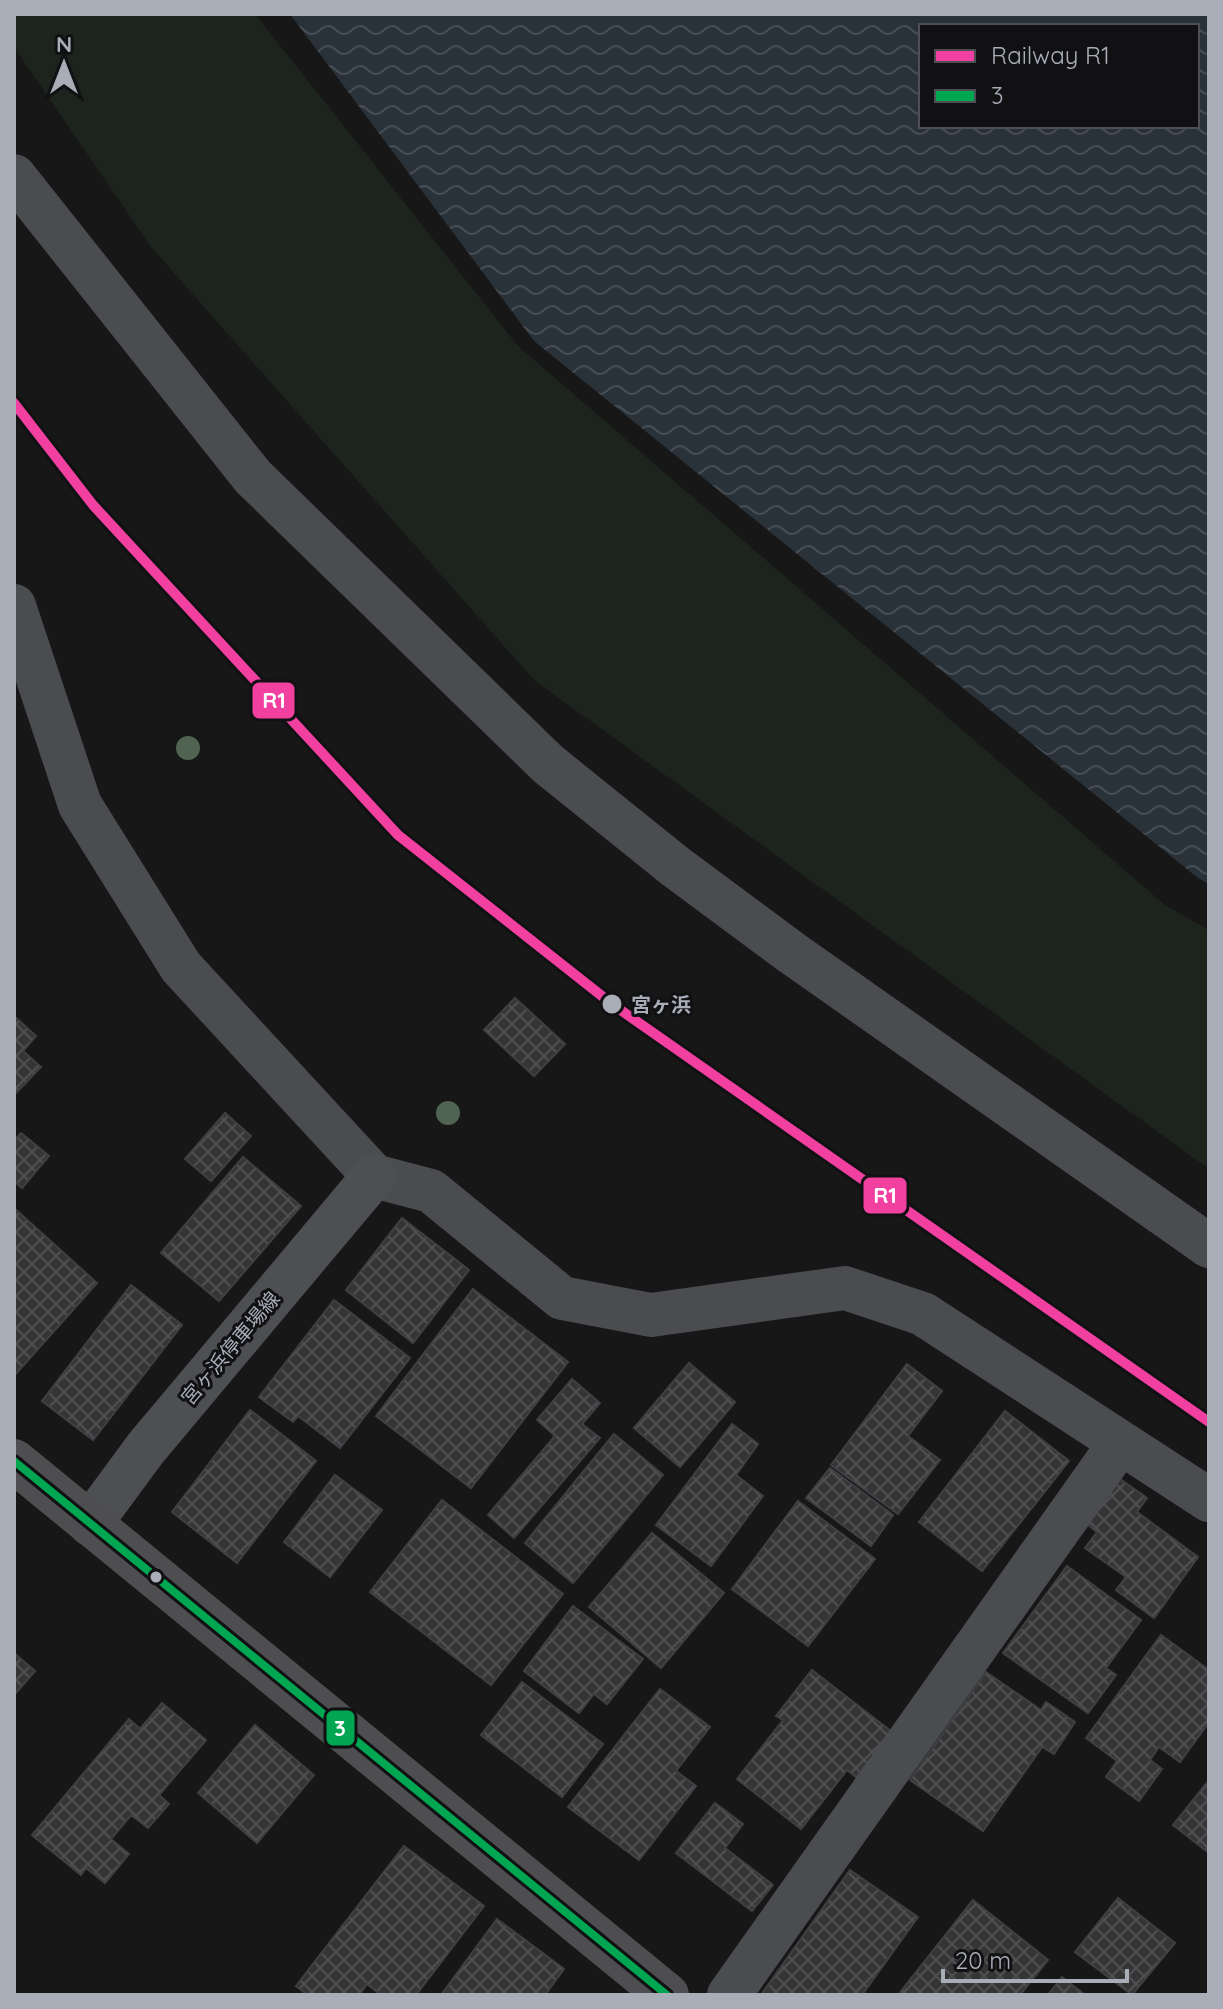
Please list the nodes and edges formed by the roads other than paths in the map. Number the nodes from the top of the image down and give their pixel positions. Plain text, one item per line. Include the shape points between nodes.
1 (14, 176) edge
2 (14, 606) edge
3 (374, 1176) junction
4 (1209, 1246) edge
5 (1120, 1443) junction
6 (14, 1461) edge
7 (1209, 1500) edge
8 (90, 1524) junction
9 (667, 1995) edge
10 (729, 1995) edge

1 - 4 street via 253,477 548,764 792,953
2 - 3 street via 80,805 181,967
3 - 5 street via 431,1191 562,1298 651,1315 845,1288 923,1314
3 - 8 main road, 宮ヶ浜停車場線 via 146,1448
5 - 7 street
5 - 10 street
6 - 8 highway
8 - 9 highway

